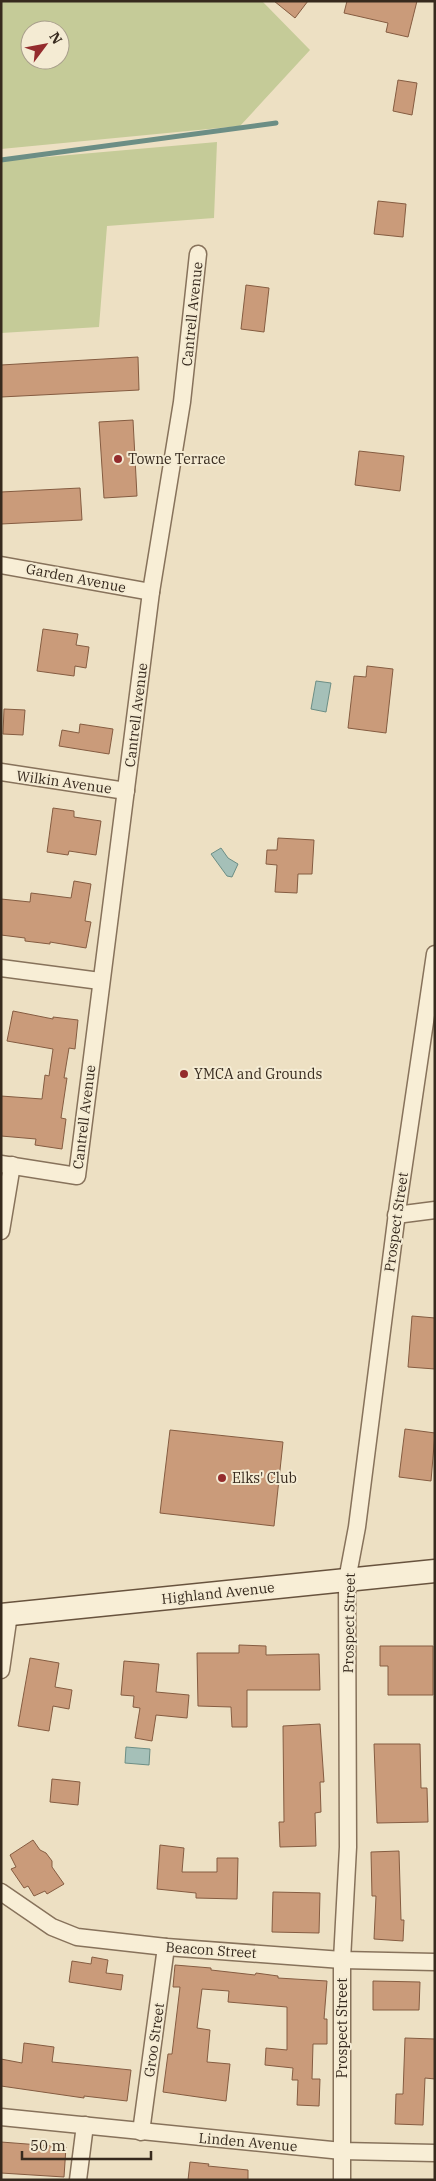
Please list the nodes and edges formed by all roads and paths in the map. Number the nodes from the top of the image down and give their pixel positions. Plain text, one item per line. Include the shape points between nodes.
1 (198, 254) dead end
2 (1, 565) edge
3 (151, 592) junction
4 (1, 772) edge
5 (126, 791) junction
6 (435, 954) edge
7 (1, 968) edge
8 (100, 981) junction
9 (430, 1011) edge
10 (6, 1165) edge
11 (435, 1210) edge
12 (396, 1215) junction
13 (1, 1231) edge
14 (435, 1571) edge
15 (347, 1580) junction
16 (5, 1615) edge
17 (1, 1670) edge
18 (1, 1892) edge
19 (166, 1947) junction
20 (342, 1960) junction
21 (435, 1962) edge
22 (1, 2117) edge
23 (85, 2125) junction
24 (141, 2132) junction
25 (342, 2151) junction
26 (435, 2153) edge
27 (78, 2180) edge
28 (342, 2180) edge

1 - 3 street, Cantrell Avenue via 182,402
2 - 3 street, Garden Avenue
3 - 5 street, Cantrell Avenue
4 - 5 street, Wilkin Avenue
5 - 8 street, Cantrell Avenue
6 - 9 street, Prospect Street
7 - 8 street
8 - 10 street, Cantrell Avenue via 77,1176
9 - 12 street, Prospect Street
10 - 13 street
11 - 12 street
12 - 15 street, Prospect Street via 357,1527
14 - 15 street, Highland Avenue
15 - 16 street, Highland Avenue
15 - 20 street, Prospect Street via 348,1847
16 - 17 street
18 - 19 street, Beacon Street via 52,1927 77,1937
19 - 20 street, Beacon Street
19 - 24 street, Groo Street
20 - 21 street, Beacon Street
20 - 25 street, Prospect Street
22 - 23 street, Linden Avenue
23 - 24 street, Linden Avenue
23 - 27 street
24 - 25 street, Linden Avenue
25 - 26 street, Linden Avenue
25 - 28 street, Prospect Street

